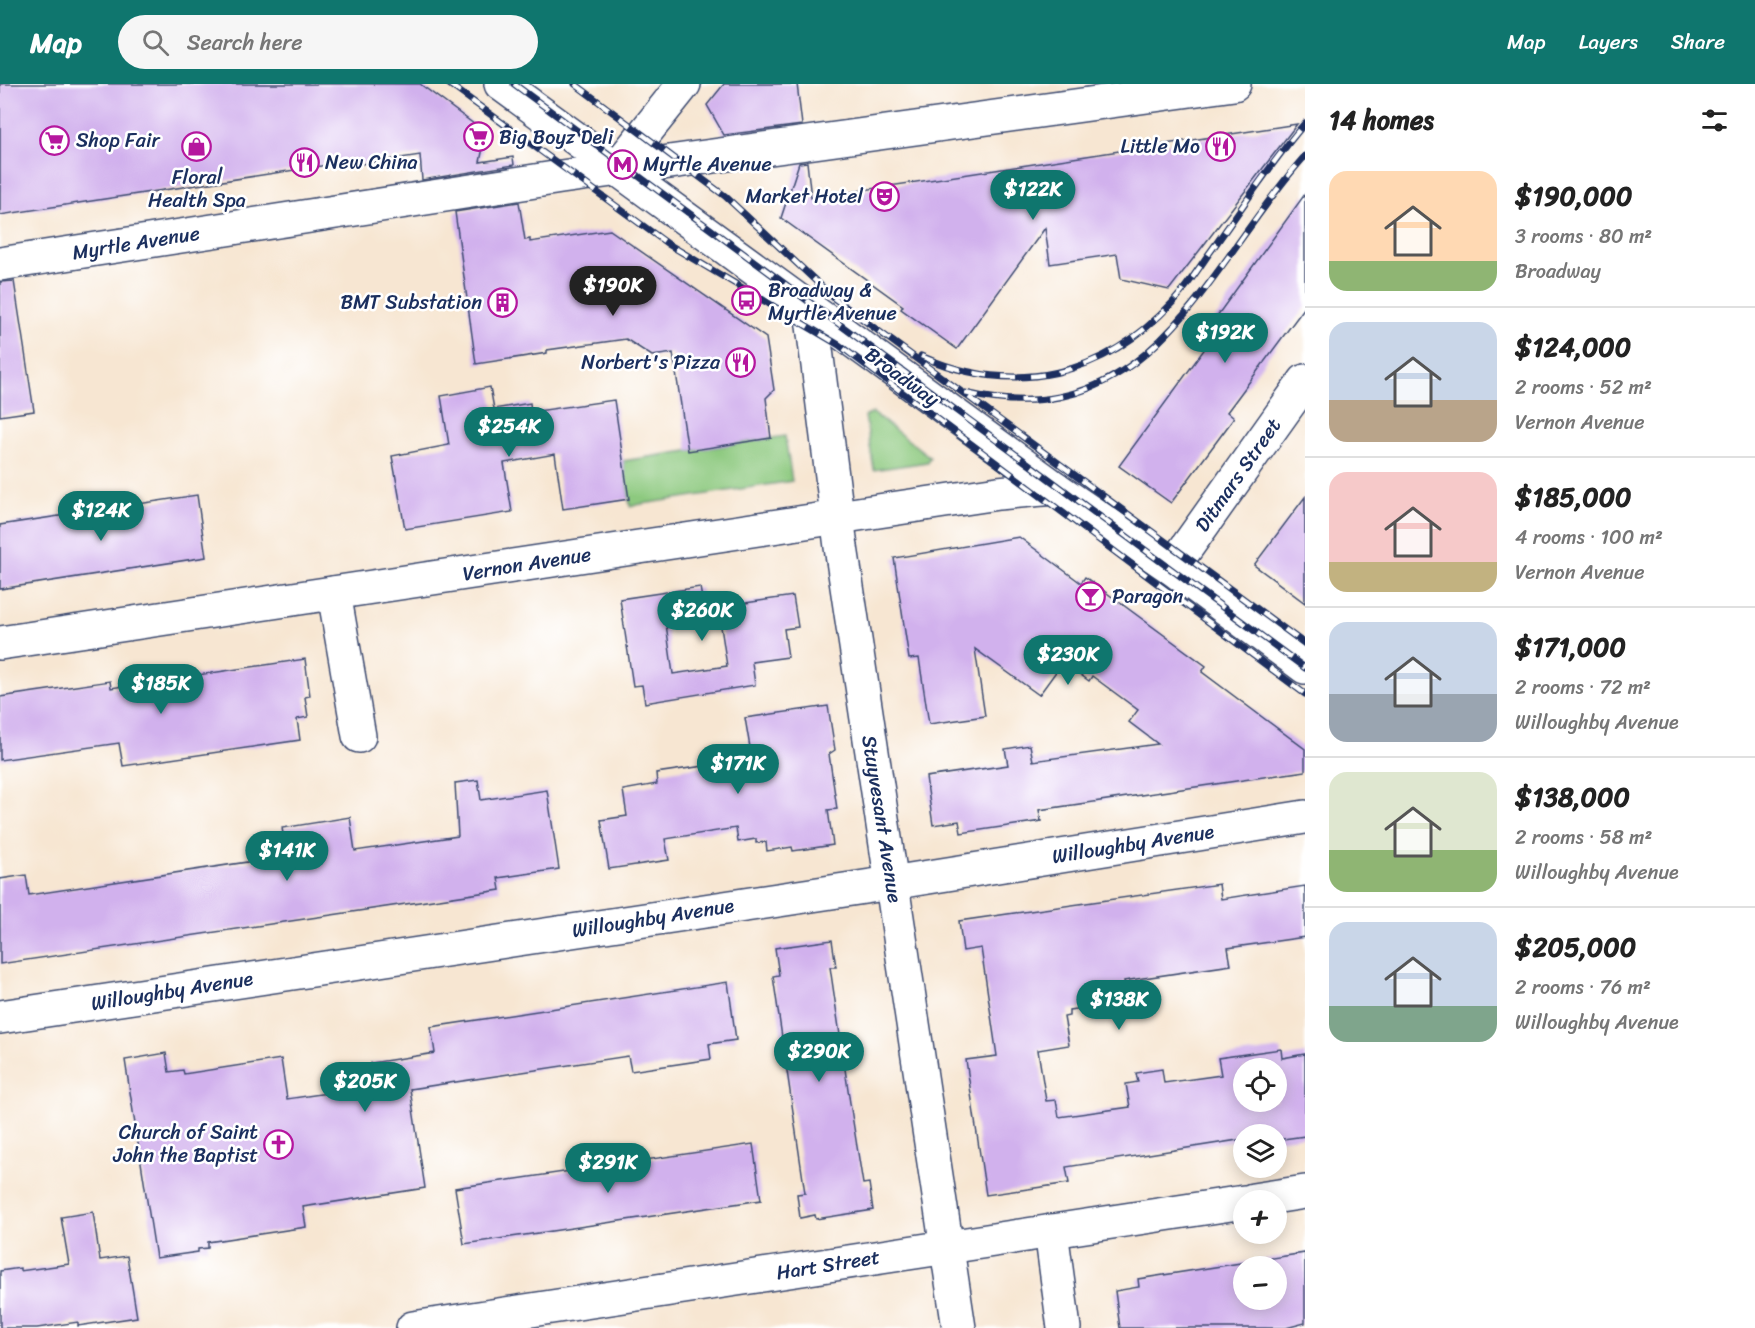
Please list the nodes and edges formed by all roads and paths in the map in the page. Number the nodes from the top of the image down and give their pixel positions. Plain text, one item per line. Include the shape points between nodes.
1 (501, 84) edge
2 (684, 84) edge
3 (1234, 84) edge
4 (1110, 93) edge
5 (616, 169) junction
6 (0, 264) edge
7 (811, 310) junction
8 (1305, 381) edge
9 (1054, 488) junction
10 (837, 517) junction
11 (1172, 568) junction
12 (334, 593) junction
13 (0, 643) edge
14 (1305, 667) edge
15 (359, 736) dead end
16 (1305, 817) edge
17 (891, 883) junction
18 (0, 1017) edge
19 (1305, 1192) edge
20 (1287, 1195) edge
21 (1233, 1204) edge
22 (1051, 1231) junction
23 (947, 1247) junction
24 (413, 1328) edge
25 (959, 1328) edge
26 (1064, 1328) edge

1 - 5 street, Broadway
2 - 5 street
3 - 4 street, Myrtle Avenue
4 - 5 street, Myrtle Avenue
5 - 6 street, Myrtle Avenue
5 - 7 street, Broadway
7 - 9 street, Broadway
7 - 10 street, Stuyvesant Avenue
8 - 11 street, Ditmars Street
9 - 10 street, Vernon Avenue
9 - 11 street, Broadway
10 - 12 street, Vernon Avenue
10 - 17 street, Stuyvesant Avenue
11 - 14 street, Broadway
12 - 13 street, Vernon Avenue
12 - 15 street
16 - 17 street, Willoughby Avenue
17 - 18 street, Willoughby Avenue
17 - 23 street, Stuyvesant Avenue
19 - 20 street
21 - 22 street, Hart Street
22 - 23 street, Hart Street
22 - 26 street
23 - 24 street, Hart Street
23 - 25 street, Stuyvesant Avenue

